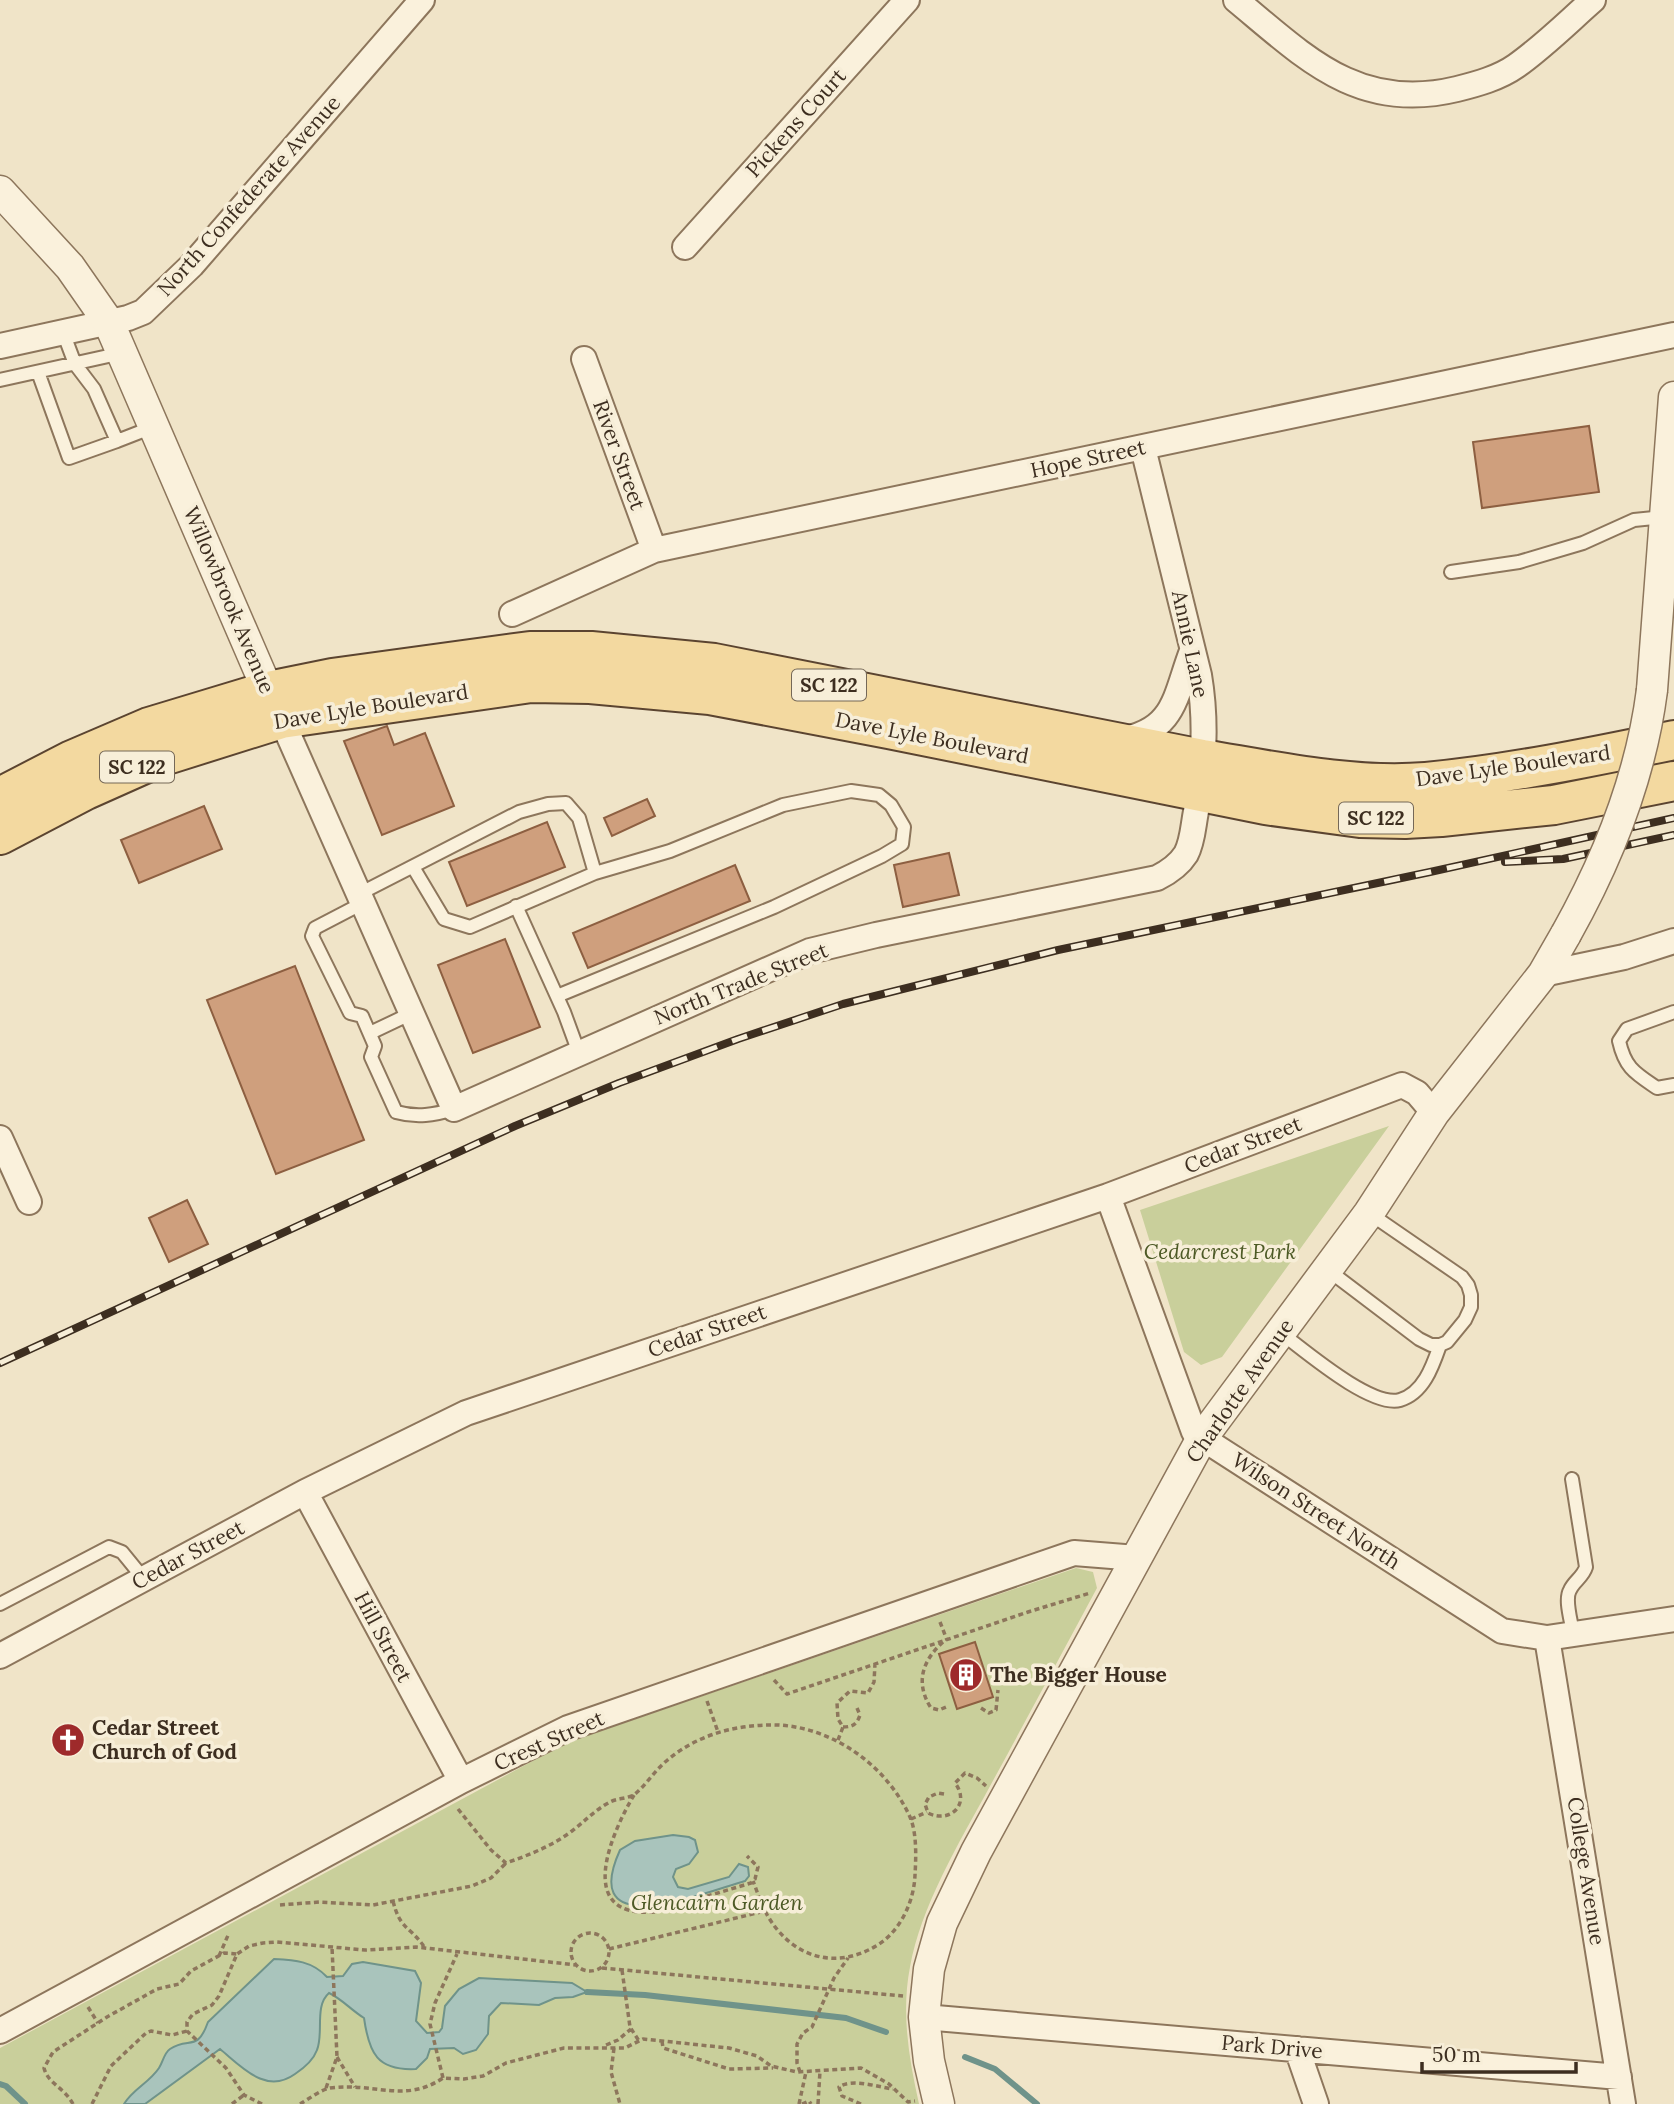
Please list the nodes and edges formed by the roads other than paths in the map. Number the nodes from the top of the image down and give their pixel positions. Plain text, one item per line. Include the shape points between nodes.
1 (422, 0) edge
2 (907, 0) edge
3 (1236, 0) edge
4 (1593, 0) edge
5 (0, 191) edge
6 (685, 247) dead end
7 (109, 323) junction
8 (63, 332) junction
9 (1674, 335) edge
10 (0, 346) edge
11 (122, 353) junction
12 (584, 359) dead end
13 (75, 364) junction
14 (38, 372) junction
15 (0, 380) edge
16 (1674, 397) edge
17 (154, 427) junction
18 (117, 441) junction
19 (1143, 448) junction
20 (1668, 514) edge
21 (654, 550) junction
22 (1451, 572) dead end
23 (512, 614) dead end
24 (1193, 651) junction
25 (275, 705) junction
26 (1674, 740) edge
27 (1112, 741) junction
28 (1201, 775) junction
29 (1674, 781) edge
30 (0, 797) edge
31 (0, 835) edge
32 (413, 867) junction
33 (595, 873) junction
34 (1124, 885) joint
35 (361, 899) junction
36 (516, 906) junction
37 (1674, 941) edge
38 (1543, 974) junction
39 (556, 996) junction
40 (1674, 1012) edge
41 (412, 1013) junction
42 (370, 1033) junction
43 (579, 1053) junction
44 (1674, 1085) edge
45 (454, 1109) junction
46 (1434, 1112) junction
47 (0, 1138) edge
48 (1108, 1196) junction
49 (29, 1202) dead end
50 (1369, 1213) junction
51 (1327, 1270) junction
52 (1280, 1332) junction
53 (1440, 1345) junction
54 (1202, 1438) junction
55 (1572, 1479) dead end
56 (305, 1492) junction
57 (1138, 1558) junction
58 (144, 1579) junction
59 (0, 1604) edge
60 (1674, 1619) edge
61 (1573, 1634) junction
62 (1547, 1638) junction
63 (0, 1656) edge
64 (453, 1786) junction
65 (925, 2007) junction
66 (0, 2031) edge
67 (1297, 2049) junction
68 (1619, 2077) junction
69 (938, 2100) edge
70 (1316, 2104) edge
71 (1623, 2104) edge

1 - 7 street, North Confederate Avenue via 192,265 143,312
2 - 6 street, Pickens Court
3 - 4 street via 1334,75 1381,92 1410,94 1444,92 1505,73
5 - 7 street, Willowbrook Avenue via 70,267
7 - 8 street, North Confederate Avenue
7 - 11 street, Willowbrook Avenue
8 - 10 street, North Confederate Avenue
8 - 13 lane
9 - 19 street, Hope Street
11 - 13 lane
11 - 17 street, Willowbrook Avenue
12 - 21 street, River Street
13 - 14 lane
13 - 18 lane via 94,389
14 - 15 lane
14 - 18 lane via 69,458
16 - 20 street, Charlotte Avenue
17 - 18 lane
17 - 25 street, Willowbrook Avenue
19 - 21 street, Hope Street
19 - 24 street, Annie Lane
20 - 22 lane via 1634,520 1583,543 1519,562
20 - 38 street, Charlotte Avenue, bridge via 1646,735 1590,891
21 - 23 street, Hope Street
24 - 27 street via 1163,721 1139,736
24 - 28 street, Annie Lane via 1204,707
25 - 27 main road, Dave Lyle Boulevard / SC 122 via 332,678 478,657 592,652 714,663
25 - 28 main road, Dave Lyle Boulevard / SC 122 via 531,683 590,684 710,695 889,729
25 - 30 main road, Dave Lyle Boulevard / SC 122 via 149,727
25 - 31 main road, Dave Lyle Boulevard / SC 122 via 86,789
25 - 35 street, Willowbrook Avenue
26 - 28 main road, Dave Lyle Boulevard / SC 122 via 1424,782 1284,773
27 - 28 main road, Dave Lyle Boulevard / SC 122
28 - 29 main road, Dave Lyle Boulevard / SC 122 via 1314,813 1405,819 1554,805
28 - 34 street, Annie Lane via 1184,857 1170,872
32 - 33 lane via 519,812 566,803 579,818
32 - 35 lane
32 - 36 lane via 444,919 458,925 470,927
33 - 36 lane
33 - 39 lane via 670,851 783,805 851,791 879,795 904,827 902,844 882,856 774,907
34 - 43 street, North Trade Street via 810,951
35 - 41 street, Willowbrook Avenue
35 - 42 lane via 315,929 312,936 350,1013 362,1016
36 - 39 lane
37 - 38 street
38 - 46 street, Charlotte Avenue
39 - 43 lane
40 - 44 lane via 1627,1029 1619,1041 1623,1059 1638,1076 1657,1088
41 - 42 lane
41 - 45 street, Willowbrook Avenue
42 - 45 lane via 375,1046 371,1057 396,1112 430,1116
43 - 45 street, North Trade Street
46 - 48 street, Cedar Street via 1417,1093 1402,1085
46 - 50 street, Charlotte Avenue
47 - 49 street
48 - 54 street, Wilson Street North via 1194,1432
48 - 56 street, Cedar Street via 466,1413
50 - 51 street, Charlotte Avenue
50 - 53 lane via 1468,1285 1471,1307 1465,1320
51 - 52 street, Charlotte Avenue
51 - 53 lane via 1419,1339
52 - 53 lane via 1357,1388 1392,1401 1408,1397 1425,1380
52 - 54 street, Charlotte Avenue
54 - 57 street, Charlotte Avenue
54 - 62 street, Wilson Street North via 1502,1631
55 - 61 lane via 1586,1567 1568,1596
56 - 58 street, Cedar Street
56 - 64 street, Hill Street
57 - 64 street, Crest Street via 1074,1553 568,1728
57 - 65 street, Charlotte Avenue via 942,1923 929,1969
58 - 59 lane via 122,1552 109,1547
58 - 63 street, Cedar Street
60 - 61 street, Wilson Street North
61 - 62 street, Wilson Street North
62 - 68 street, College Avenue
64 - 66 street, Crest Street
65 - 67 street, Park Drive
65 - 69 street, Charlotte Avenue via 929,2061
67 - 68 street, Park Drive
67 - 70 street
68 - 71 street, College Avenue

